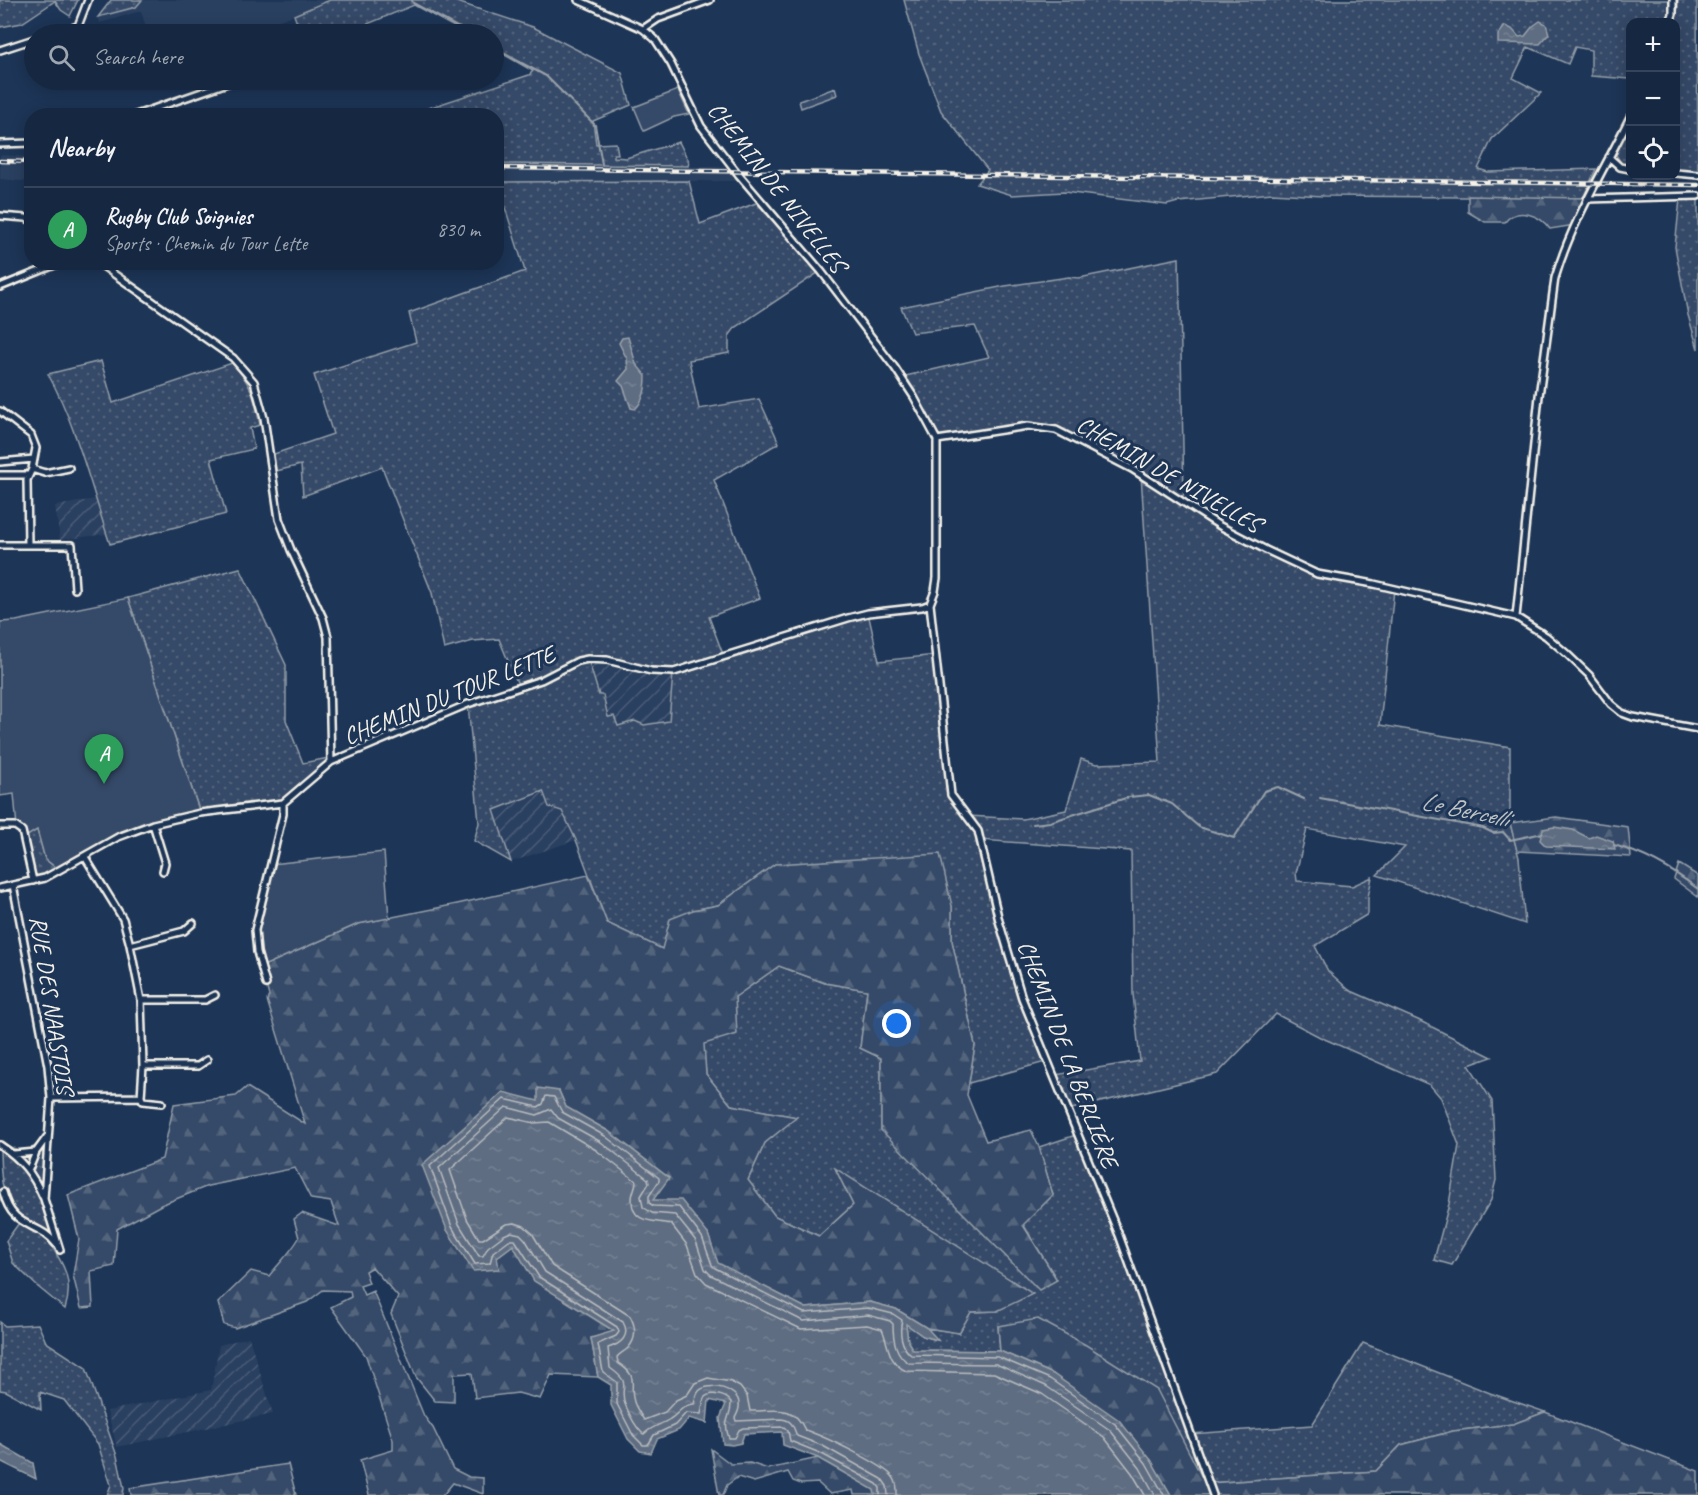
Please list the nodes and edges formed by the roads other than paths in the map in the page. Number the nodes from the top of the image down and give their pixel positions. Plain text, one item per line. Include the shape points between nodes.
1 (88, 0) edge
2 (578, 0) edge
3 (710, 0) edge
4 (1673, 0) edge
5 (1672, 18) edge
6 (79, 24) edge
7 (643, 29) junction
8 (24, 42) edge
9 (0, 50) edge
10 (208, 90) edge
11 (157, 108) edge
12 (1626, 125) edge
13 (24, 143) edge
14 (0, 144) edge
15 (1609, 157) junction
16 (1626, 168) edge
17 (1680, 173) edge
18 (1698, 175) edge
19 (1698, 196) edge
20 (1587, 199) junction
21 (0, 216) edge
22 (24, 218) edge
23 (42, 270) edge
24 (109, 270) edge
25 (0, 287) edge
26 (0, 411) edge
27 (937, 440) junction
28 (34, 459) junction
29 (0, 462) edge
30 (69, 468) dead end
31 (33, 469) junction
32 (0, 475) edge
33 (28, 475) junction
34 (0, 545) edge
35 (28, 545) junction
36 (75, 589) dead end
37 (930, 604) junction
38 (1516, 617) junction
39 (1698, 729) edge
40 (331, 762) junction
41 (283, 803) junction
42 (153, 824) junction
43 (0, 826) edge
44 (85, 857) junction
45 (163, 872) dead end
46 (33, 881) junction
47 (13, 885) junction
48 (0, 888) edge
49 (193, 923) dead end
50 (130, 945) junction
51 (266, 984) dead end
52 (215, 995) dead end
53 (141, 1000) junction
54 (207, 1060) dead end
55 (143, 1066) junction
56 (141, 1097) junction
57 (51, 1098) junction
58 (162, 1103) dead end
59 (49, 1132) junction
60 (0, 1145) edge
61 (36, 1152) junction
62 (14, 1154) junction
63 (29, 1169) junction
64 (3, 1192) dead end
65 (44, 1199) junction
66 (52, 1227) junction
67 (42, 1232) junction
68 (1213, 1495) edge

1 - 6 street
2 - 7 street, CHEMIN DE NIVELLES
3 - 7 street via 658,19
4 - 5 street
7 - 27 street, CHEMIN DE NIVELLES via 655,39 671,64 702,126 889,360
8 - 9 street
10 - 11 street
12 - 15 street
13 - 14 street
15 - 16 street
15 - 20 street
17 - 18 street
19 - 20 street
20 - 38 street via 1559,261 1552,292
21 - 22 street
23 - 25 street
24 - 40 street via 232,358 254,382 265,425 279,519 328,637
26 - 28 street via 31,435 36,448
27 - 37 street, CHEMIN DE LA BERLIÈRE via 937,578
27 - 38 street, CHEMIN DE NIVELLES via 1028,426 1056,430 1132,470 1220,526 1317,574
28 - 29 street
28 - 31 street
30 - 31 street via 45,473
31 - 33 street
32 - 33 street
33 - 35 street
34 - 35 street
35 - 36 street via 72,545
37 - 40 street, CHEMIN DU TOUR LETTE via 848,618 674,672 588,659 541,680 462,706
37 - 68 street, CHEMIN DE LA BERLIÈRE via 951,795 978,831 1022,998 1119,1235
38 - 39 street, CHEMIN DE NIVELLES via 1567,654 1622,713
40 - 41 street, CHEMIN DU TOUR LETTE
41 - 42 street via 200,813
41 - 51 street via 255,930
42 - 44 street via 118,837
42 - 45 street via 165,863
43 - 46 street via 15,826 22,831
44 - 46 street
44 - 50 street via 123,919
46 - 47 street
47 - 48 street
47 - 57 street, RUE DES NAASTOIS
49 - 50 street via 184,931
50 - 53 street
52 - 53 street via 205,1000
53 - 55 street
54 - 55 street via 198,1066
55 - 56 street
56 - 57 street
56 - 58 street via 143,1101
57 - 59 street, RUE DES NAASTOIS
59 - 61 street, RUE DES NAASTOIS
59 - 65 street, RUE DES NAASTOIS
60 - 62 street, RUE DES NAASTOIS
61 - 62 street
61 - 63 street, RUE DES NAASTOIS
62 - 63 street, RUE DES NAASTOIS
63 - 65 street, RUE DES NAASTOIS
64 - 67 street, RUE DES NAASTOIS via 16,1218
65 - 66 street, RUE DES NAASTOIS
66 - 67 street
66 - 67 street, RUE DES NAASTOIS via 60,1250

